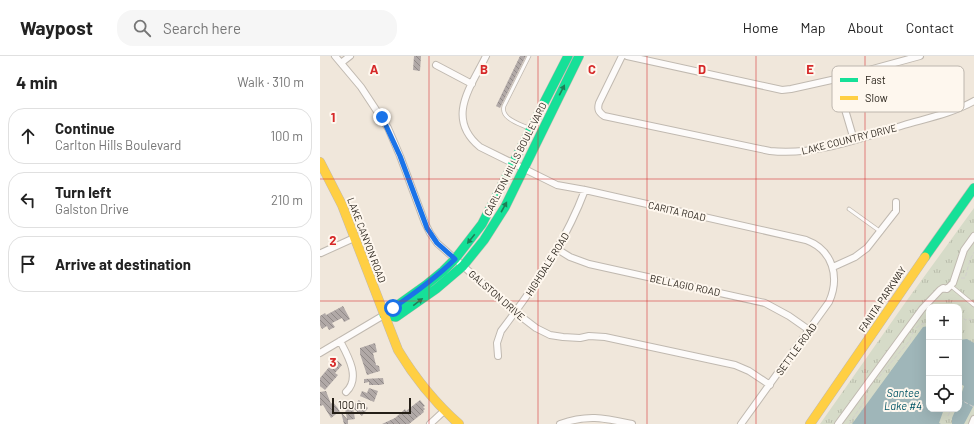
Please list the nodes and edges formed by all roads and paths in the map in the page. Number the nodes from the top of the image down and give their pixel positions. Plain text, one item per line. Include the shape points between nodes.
1 (335, 56) edge
2 (350, 56) edge
3 (486, 56) edge
4 (529, 56) edge
5 (568, 56) edge
6 (579, 56) edge
7 (622, 56) edge
8 (627, 56) edge
9 (920, 56) edge
10 (341, 63) junction
11 (436, 65) dead end
12 (883, 66) edge
13 (832, 80) edge
14 (472, 84) junction
15 (974, 101) edge
16 (964, 105) edge
17 (846, 112) edge
18 (948, 112) edge
19 (531, 130) junction
20 (854, 140) junction
21 (320, 162) edge
22 (514, 164) junction
23 (523, 169) junction
24 (974, 188) edge
25 (585, 190) junction
26 (896, 202) dead end
27 (849, 209) dead end
28 (881, 232) junction
29 (974, 236) edge
30 (354, 238) junction
31 (557, 249) junction
32 (321, 252) dead end
33 (974, 252) edge
34 (455, 259) junction
35 (463, 266) junction
36 (833, 267) junction
37 (954, 277) junction
38 (950, 286) junction
39 (974, 304) edge
40 (515, 312) junction
41 (384, 316) junction
42 (962, 316) edge
43 (974, 321) edge
44 (926, 322) edge
45 (809, 330) junction
46 (340, 341) junction
47 (320, 353) edge
48 (498, 356) dead end
49 (878, 378) dead end
50 (770, 384) junction
51 (346, 392) dead end
52 (868, 393) dead end
53 (962, 401) edge
54 (974, 407) edge
55 (444, 410) junction
56 (950, 412) edge
57 (948, 416) dead end
58 (974, 419) edge
59 (430, 424) edge
60 (459, 424) edge
61 (560, 424) edge
62 (632, 424) edge
63 (740, 424) edge
64 (810, 424) edge
65 (838, 424) edge
66 (849, 424) edge
67 (972, 424) edge

1 - 10 street, GALSTON DRIVE
2 - 10 street
3 - 14 street, CARITA ROAD
4 - 19 lane via 503,111 508,118
5 - 19 street, CARLTON HILLS BOULEVARD
23 -> 6 street, CARLTON HILLS BOULEVARD
7 - 20 street, LAKE COUNTRY DRIVE via 599,103 599,112 604,116 782,153 810,151
8 - 13 street via 778,90
9 - 12 street
10 - 34 street, GALSTON DRIVE via 361,87 388,128 430,233
11 - 14 street
14 - 22 street, CARITA ROAD via 463,105 466,130 480,147
15 - 16 street, LAKE COUNTRY DRIVE
17 - 20 street
18 - 20 street, LAKE COUNTRY DRIVE
19 - 22 street, CARLTON HILLS BOULEVARD
21 - 30 street, LAKE CANYON ROAD via 342,204
22 - 23 street, CARITA ROAD
22 -> 34 street, CARLTON HILLS BOULEVARD via 482,224
23 - 25 street, CARITA ROAD via 557,185
35 -> 23 street, CARLTON HILLS BOULEVARD via 484,240 505,207
24 - 64 street, FANITA PARKWAY
25 - 31 street, HIGHDALE ROAD via 574,218
25 - 36 street, CARITA ROAD via 806,240 824,251
26 - 28 street via 896,211
27 - 28 lane
28 - 36 street via 868,248
29 - 37 street via 964,250
30 - 32 street
30 - 41 street, LAKE CANYON ROAD
31 - 40 street, HIGHDALE ROAD
31 - 45 street, BELLAGIO ROAD via 589,264 765,303
33 - 37 path via 965,278
34 - 35 street, GALSTON DRIVE
34 - 41 street, CARLTON HILLS BOULEVARD
35 - 40 street, GALSTON DRIVE
41 -> 35 street, CARLTON HILLS BOULEVARD via 396,317
36 - 45 street, SETTLE ROAD via 831,297
37 - 38 street
38 - 39 lane
38 - 65 street via 940,290 922,309
40 - 48 street, HIGHDALE ROAD via 501,331 497,343
40 - 50 street, GALSTON DRIVE via 550,335 606,338 735,365
41 - 46 street, CARLTON HILLS BOULEVARD
41 - 55 street, LAKE CANYON ROAD via 408,368
42 - 43 path via 965,320
44 - 49 path via 914,330 910,340
45 - 50 street, SETTLE ROAD
46 - 47 street, CARLTON HILLS BOULEVARD
46 - 51 street via 351,361 353,380
50 - 63 street, SETTLE ROAD
52 - 66 path
53 - 54 path
55 - 59 street
55 - 60 street, LAKE CANYON ROAD
56 - 57 path
58 - 67 street
61 - 62 street via 590,417

